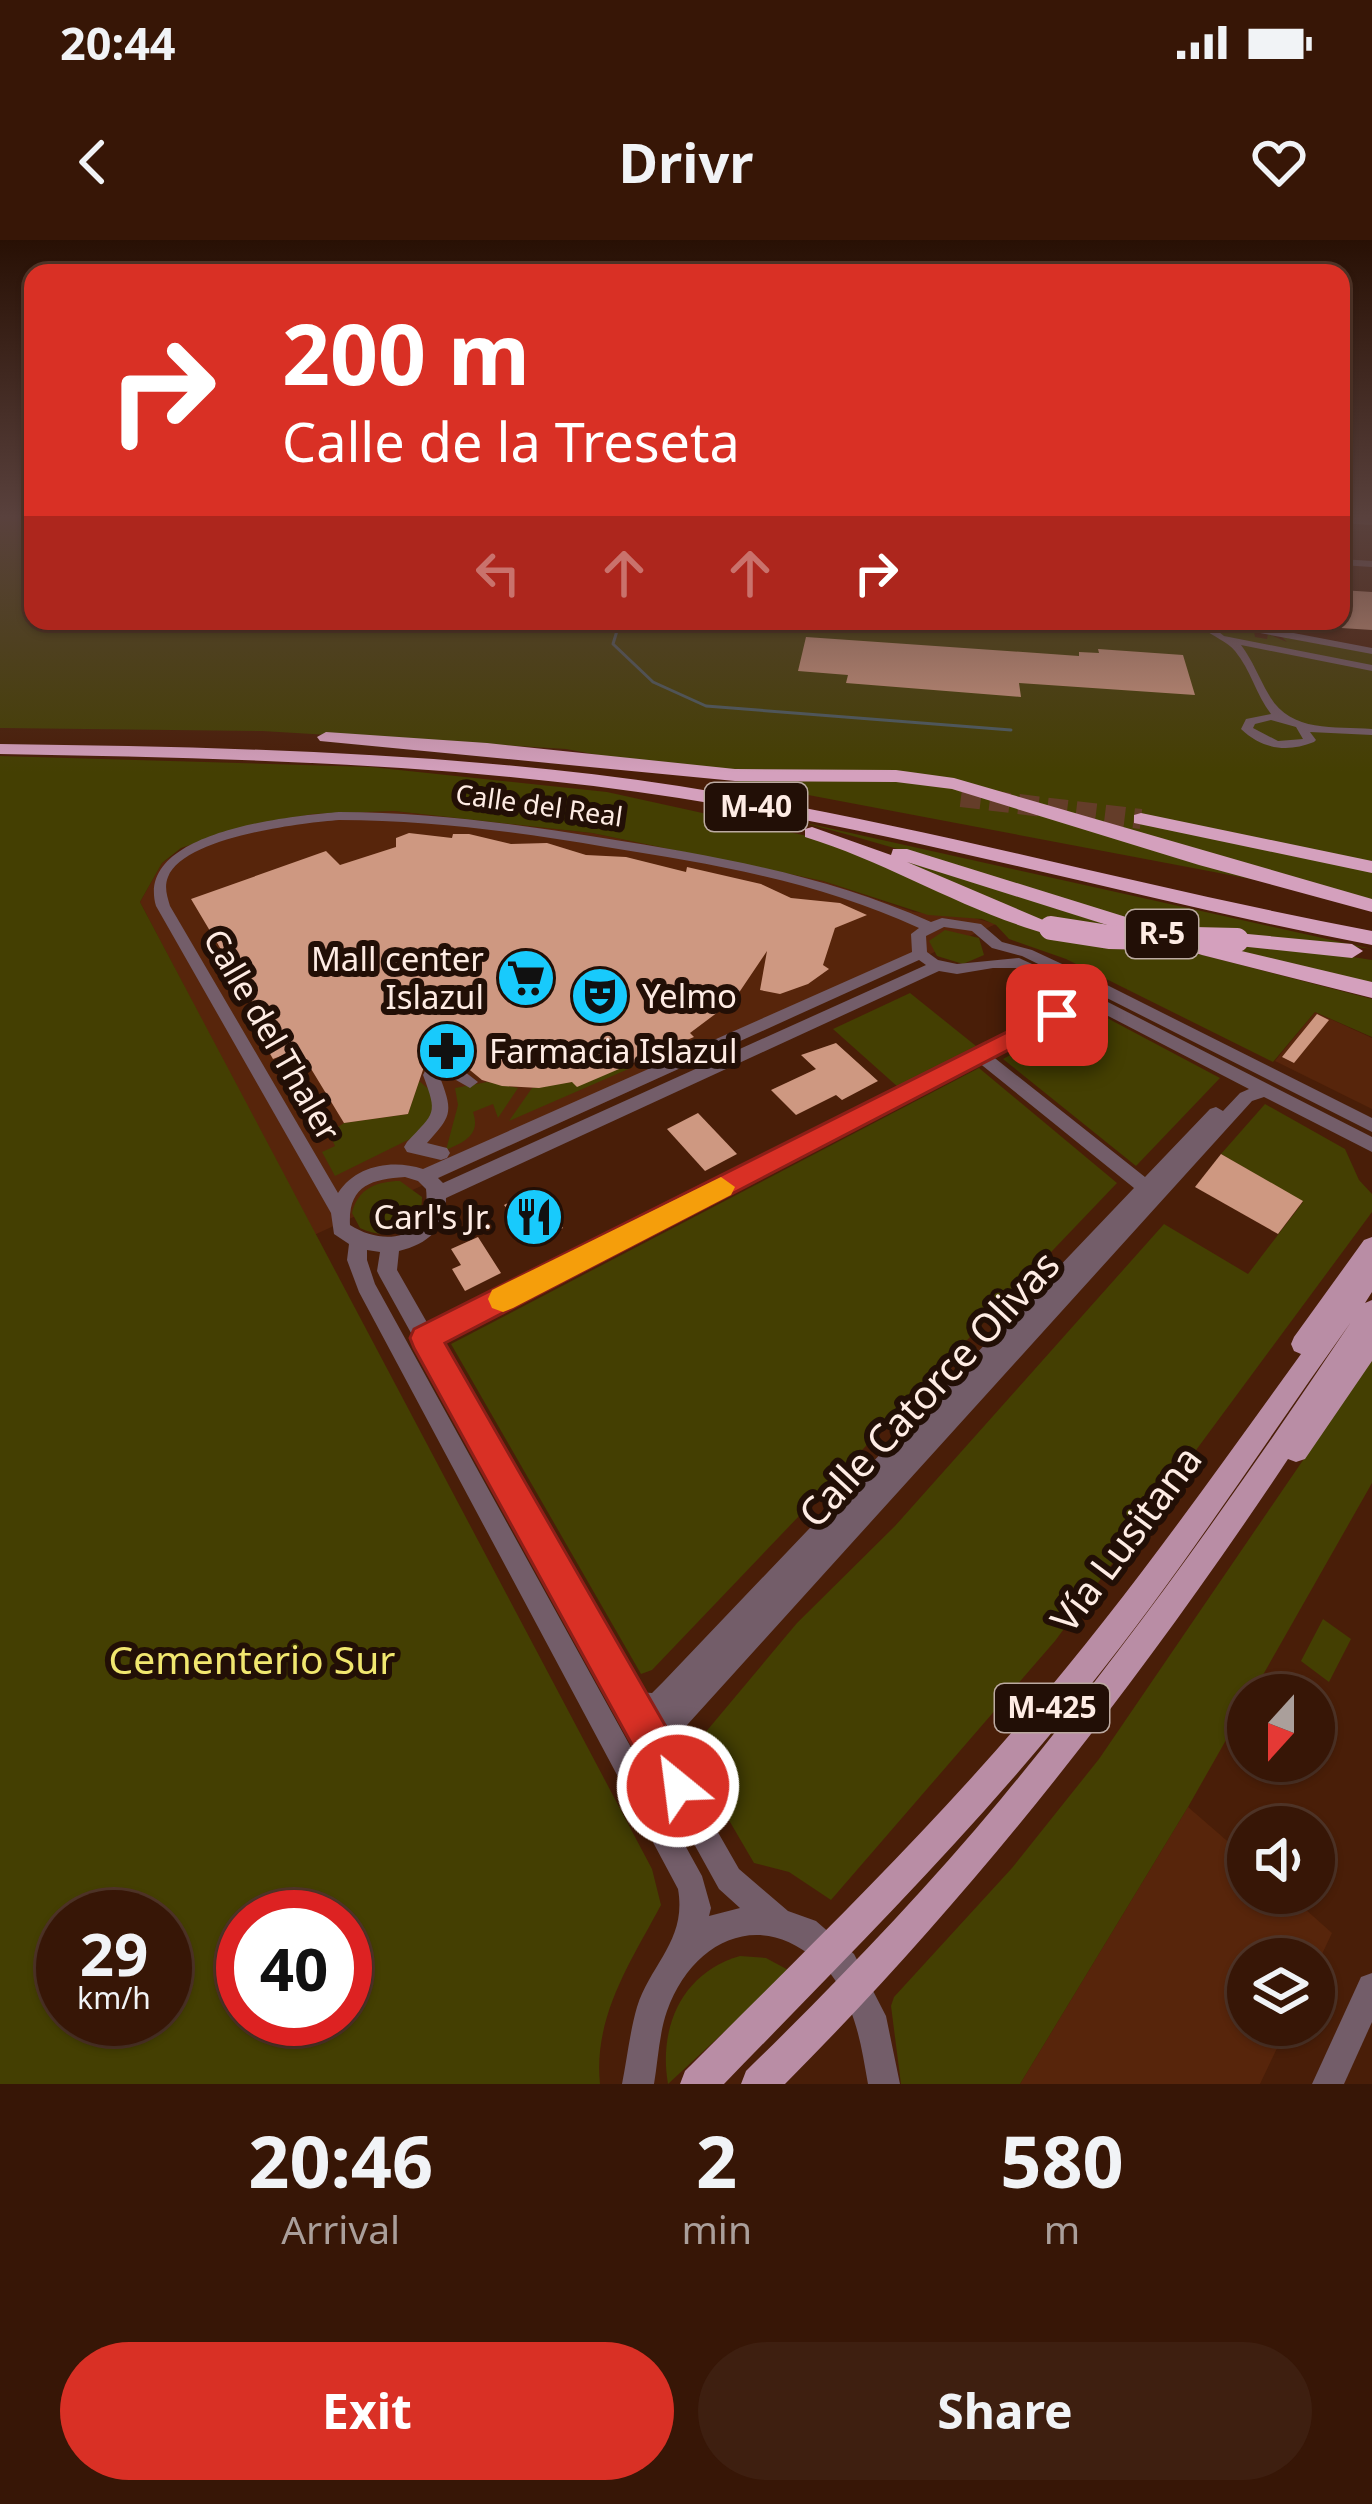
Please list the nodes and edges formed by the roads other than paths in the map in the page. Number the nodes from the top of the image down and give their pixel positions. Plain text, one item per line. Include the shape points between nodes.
1 (1208, 630) edge
2 (1260, 630) joint
3 (1248, 646) junction
4 (1372, 651) edge
5 (1372, 668) edge
6 (1265, 712) junction
7 (1308, 732) junction
8 (1372, 734) edge
9 (0, 737) edge
10 (139, 745) junction
11 (487, 748) junction
12 (0, 749) edge
13 (961, 797) tunnel mouth
14 (698, 805) junction
15 (1142, 819) tunnel mouth
16 (1372, 866) edge
17 (156, 889) joint
18 (1372, 906) edge
19 (1372, 923) edge
20 (928, 926) junction
21 (1372, 938) edge
22 (996, 952) junction
23 (1372, 954) edge
24 (928, 960) junction
25 (1372, 990) edge
26 (1090, 997) junction
27 (980, 1054) junction
28 (1234, 1072) junction
29 (470, 1082) dead end
30 (1267, 1089) junction
31 (1372, 1126) edge
32 (1372, 1145) edge
33 (441, 1153) dead end
34 (431, 1184) junction
35 (1144, 1186) junction
36 (338, 1210) junction
37 (358, 1244) junction
38 (1372, 1246) edge
39 (390, 1247) junction
40 (1372, 1274) edge
41 (1372, 1310) edge
42 (425, 1338) junction
43 (1372, 1341) edge
44 (1248, 1444) junction
45 (1257, 1487) junction
46 (632, 1705) junction
47 (658, 1752) junction
48 (777, 1922) junction
49 (686, 1948) junction
50 (830, 1950) junction
51 (860, 1988) junction
52 (1372, 1988) edge
53 (638, 2084) edge
54 (698, 2084) edge
55 (759, 2084) edge
56 (884, 2084) edge
57 (1328, 2084) edge

1 - 3 street
2 - 3 street
2 - 4 street
3 - 5 street
3 - 6 street
6 - 7 street
6 - 7 street via 1247,729 1267,742 1298,745
7 - 8 street
9 - 10 highway, M-40
10 - 11 highway, M-40 via 269,735
10 - 12 highway, M-40
10 - 14 highway, M-40 via 436,769
10 - 19 highway, M-40 via 428,751 711,784
10 - 21 highway, M-40 via 423,762 683,792
11 - 13 highway via 772,784
11 - 18 highway, M-40 via 735,775 954,784
14 - 23 highway, bridge via 851,845 994,911 1051,928
14 - 25 highway, R-5 via 891,850 1210,950
15 - 16 highway
17 - 20 street, Calle del Real via 182,856 223,838 293,822 387,816 729,865 849,893
17 - 36 street, Calle del Thaler
20 - 22 street, Calle del Real via 976,927
20 - 24 street via 916,944
22 - 24 street, Calle del Real via 971,971
22 - 26 street, Calle del Real
22 - 31 street, Calle del Real via 1028,953
24 - 34 street, Calle del Real
26 - 27 street
26 - 28 street, Calle del Real
27 - 35 street
27 - 42 street
28 - 30 street, Calle del Real
28 - 35 street, Calle Catorce Olivas via 1237,1093
29 - 33 street via 460,1074 431,1076 440,1117 413,1147
30 - 32 street, Calle del Real
30 - 47 street, Calle Catorce Olivas via 1246,1097 886,1488 667,1727
34 - 36 street via 405,1170 383,1171 346,1192
34 - 39 street via 437,1211 426,1229
35 - 46 street, Calle Catorce Olivas via 673,1690 657,1706
36 - 37 street via 341,1229
37 - 39 street
37 - 49 street via 366,1286 692,1886 696,1908
38 - 44 main road via 1264,1399
39 - 42 street via 387,1270
40 - 44 main road, M-425
41 - 45 main road, M-425
42 - 46 street
43 - 45 main road via 1280,1471
44 - 50 main road, Vía Lusitana / M-425 via 1039,1725
45 - 51 main road, M-425 via 1063,1748
46 - 47 street
47 - 48 street via 729,1879
48 - 49 street via 728,1920
48 - 50 street
49 - 53 street via 656,1990 641,2032
50 - 51 street
50 - 54 main road, M-425
51 - 55 main road, M-425
51 - 56 street
52 - 57 street

